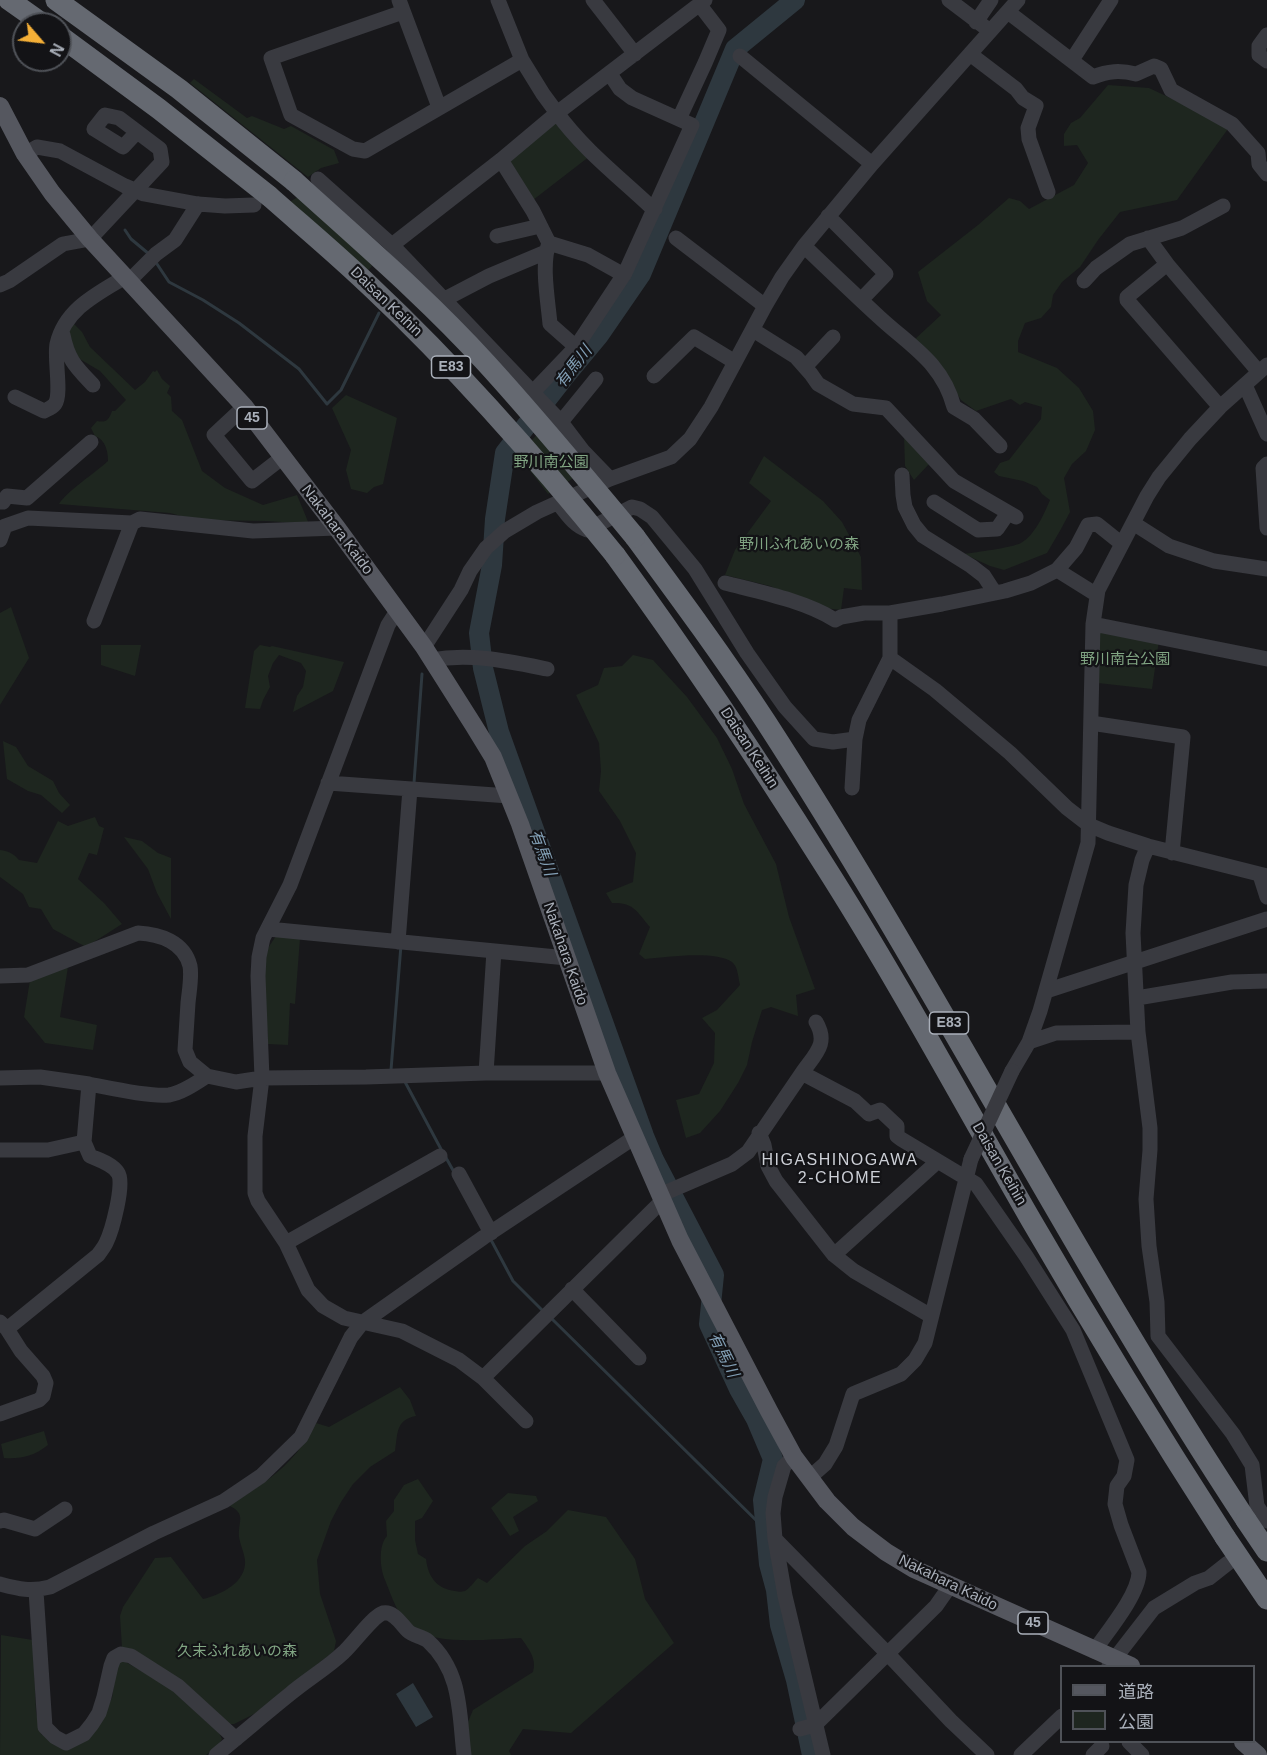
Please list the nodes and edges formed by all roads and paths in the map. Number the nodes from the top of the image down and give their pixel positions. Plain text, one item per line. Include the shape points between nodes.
1 (9, 0) edge
2 (56, 0) edge
3 (498, 0) edge
4 (593, 0) edge
5 (949, 0) edge
6 (991, 0) edge
7 (1018, 0) edge
8 (1111, 0) edge
9 (702, 2) edge
10 (401, 6) edge
11 (26, 12) edge
12 (1008, 12) junction
13 (976, 22) junction
14 (990, 31) junction
15 (1267, 35) edge
16 (72, 45) edge
17 (635, 54) junction
18 (970, 54) junction
19 (740, 56) dead end
20 (522, 60) junction
21 (1072, 60) junction
22 (1267, 61) edge
23 (610, 74) junction
24 (0, 106) edge
25 (439, 107) junction
26 (557, 113) junction
27 (679, 119) junction
28 (137, 132) dead end
29 (26, 154) junction
30 (501, 160) junction
31 (872, 164) junction
32 (1267, 174) edge
33 (318, 179) dead end
34 (135, 191) junction
35 (1048, 192) dead end
36 (262, 201) junction
37 (198, 204) junction
38 (1223, 206) dead end
39 (655, 209) junction
40 (828, 216) junction
41 (540, 226) junction
42 (497, 236) dead end
43 (676, 238) dead end
44 (1148, 238) junction
45 (90, 239) junction
46 (392, 244) junction
47 (804, 246) junction
48 (548, 248) junction
49 (1167, 264) junction
50 (624, 275) junction
51 (4, 279) edge
52 (127, 279) junction
53 (1084, 280) dead end
54 (445, 299) junction
55 (861, 300) junction
56 (765, 306) junction
57 (753, 330) junction
58 (62, 331) junction
59 (833, 337) dead end
60 (576, 346) junction
61 (735, 362) junction
62 (805, 367) junction
63 (1263, 368) edge
64 (654, 376) dead end
65 (596, 380) dead end
66 (93, 385) dead end
67 (1245, 385) junction
68 (533, 392) junction
69 (15, 397) dead end
70 (244, 407) junction
71 (1220, 407) junction
72 (561, 422) junction
73 (1267, 434) edge
74 (91, 442) dead end
75 (1000, 446) dead end
76 (283, 457) junction
77 (1267, 464) edge
78 (902, 475) dead end
79 (610, 479) junction
80 (0, 502) edge
81 (558, 502) junction
82 (934, 502) dead end
83 (132, 523) junction
84 (1133, 523) junction
85 (338, 528) junction
86 (1267, 528) edge
87 (0, 540) edge
88 (1122, 544) junction
89 (1267, 569) edge
90 (1057, 570) junction
91 (725, 583) dead end
92 (995, 593) junction
93 (1097, 594) junction
94 (397, 611) junction
95 (890, 613) junction
96 (93, 621) dead end
97 (1094, 624) junction
98 (427, 654) junction
99 (890, 658) junction
100 (1267, 658) edge
101 (547, 669) dead end
102 (1091, 723) junction
103 (855, 739) junction
104 (328, 783) junction
105 (852, 788) dead end
106 (410, 789) junction
107 (509, 796) junction
108 (1089, 825) junction
109 (1148, 846) junction
110 (1172, 853) junction
111 (1263, 875) edge
112 (1267, 897) edge
113 (1267, 919) edge
114 (268, 929) junction
115 (398, 942) junction
116 (494, 951) junction
117 (567, 958) junction
118 (1135, 962) junction
119 (0, 976) edge
120 (1267, 981) edge
121 (1046, 991) junction
122 (1137, 998) junction
123 (816, 1022) dead end
124 (1138, 1032) junction
125 (1029, 1042) junction
126 (486, 1073) junction
127 (607, 1073) junction
128 (802, 1073) junction
129 (207, 1076) junction
130 (0, 1078) edge
131 (262, 1078) junction
132 (89, 1084) junction
133 (759, 1133) junction
134 (635, 1137) junction
135 (84, 1142) junction
136 (0, 1150) edge
137 (440, 1156) dead end
138 (937, 1162) junction
139 (459, 1174) dead end
140 (965, 1178) junction
141 (666, 1194) junction
142 (491, 1233) junction
143 (286, 1243) junction
144 (834, 1255) junction
145 (572, 1289) junction
146 (931, 1316) junction
147 (362, 1323) junction
148 (4, 1326) edge
149 (639, 1358) dead end
150 (483, 1378) junction
151 (0, 1413) edge
152 (526, 1421) dead end
153 (794, 1457) junction
154 (809, 1478) junction
155 (65, 1509) dead end
156 (0, 1521) edge
157 (1267, 1521) edge
158 (774, 1539) junction
159 (1267, 1551) edge
160 (1228, 1563) dead end
161 (0, 1584) edge
162 (950, 1586) junction
163 (36, 1591) junction
164 (1267, 1599) edge
165 (1094, 1651) junction
166 (887, 1653) junction
167 (1118, 1664) edge
168 (1060, 1718) edge
169 (809, 1727) junction
170 (236, 1739) junction
171 (1130, 1743) edge
172 (1244, 1743) edge
173 (216, 1755) edge
174 (464, 1755) edge
175 (823, 1755) edge
176 (987, 1755) edge
177 (1021, 1755) edge
178 (1142, 1755) edge
179 (1258, 1755) edge

1 - 11 highway
2 - 159 highway, Daisan Keihin / E83, bridge via 179,89 294,181 388,266 486,363 635,537 765,720 847,850 1114,1311
3 - 20 street
4 - 17 street
5 - 13 street
6 - 13 street
7 - 12 street
8 - 21 street
9 - 17 street
9 - 27 street via 719,30
10 - 25 street
10 - 25 street via 271,58 291,115 353,149 365,151
12 - 14 street
12 - 21 street
13 - 14 street
14 - 18 street
15 - 22 street via 1259,46 1259,55
16 - 36 highway, Daisan Keihin / E83 via 159,109
17 - 23 street
18 - 31 street
18 - 35 street via 1036,106 1028,128 1029,139
19 - 31 street
20 - 25 street
20 - 26 street
21 - 32 street via 1093,77 1123,70 1136,74 1154,66 1161,69 1171,90 1233,124 1258,153 1259,164
23 - 26 street
23 - 27 street via 632,98
24 - 29 main road, Nakahara Kaido / 45
26 - 30 street
26 - 39 street via 601,163
27 - 39 street via 692,126
28 - 34 street via 160,149 162,162
29 - 34 street via 37,147 60,151
29 - 45 main road, Nakahara Kaido / 45
30 - 41 street
30 - 46 street
31 - 40 street
33 - 46 street
34 - 37 street
34 - 45 street
36 - 37 street
36 - 164 highway, Daisan Keihin / E83, bridge via 371,287 422,337 563,491 654,609 824,865 918,1020 1113,1360
37 - 52 street via 175,240
38 - 44 street via 1182,228
39 - 50 street
40 - 47 street
40 - 55 street via 886,274
41 - 42 street
41 - 48 street
43 - 56 street
44 - 49 street
44 - 53 street via 1130,244
45 - 51 street via 63,244
45 - 52 main road, Nakahara Kaido / 45
46 - 54 street
47 - 55 street
47 - 56 street
48 - 50 street via 588,255
48 - 54 street
48 - 60 street via 550,324
49 - 63 street
49 - 71 street via 1127,300
50 - 60 street
52 - 58 street via 82,303
52 - 70 main road, Nakahara Kaido / 45
54 - 68 street
55 - 75 street via 926,356 941,375 954,407 974,419
56 - 57 street
57 - 61 street
57 - 62 street
58 - 66 street via 71,361
58 - 69 street via 57,344 56,403 44,411
59 - 62 street
60 - 68 street
61 - 64 street via 694,337
61 - 79 street via 700,426 680,450
62 - 82 street via 818,384 853,404 886,408 898,429 954,481 1012,515 997,529 978,530
63 - 67 street
65 - 72 street
67 - 71 street
67 - 73 street
68 - 72 street
70 - 76 main road, Nakahara Kaido / 45
70 - 76 street via 214,435 252,481
71 - 84 street via 1165,468
72 - 79 street
74 - 80 street via 27,498 7,496
76 - 85 main road, Nakahara Kaido / 45
77 - 86 street via 1263,468
78 - 92 street via 905,507 922,536 984,576
79 - 81 street
81 - 98 street via 505,531 486,548
81 - 103 street via 572,521 587,530 632,507 652,517 695,569 785,707 814,739
83 - 85 street via 140,519 253,531
83 - 87 street via 28,518 5,526
83 - 96 street
84 - 88 street
84 - 89 street via 1169,546 1214,561
85 - 94 main road, Nakahara Kaido / 45
88 - 90 street via 1097,524 1088,525 1076,548
88 - 93 street
90 - 92 street via 1031,583
90 - 93 street
91 - 95 street via 766,593 836,620 864,613
92 - 95 street
93 - 97 street
94 - 98 main road, Nakahara Kaido / 45
94 - 104 street via 388,625
95 - 99 street
97 - 100 street
97 - 102 street
98 - 101 street via 491,658
98 - 107 main road, Nakahara Kaido / 45 via 493,758
99 - 103 street via 859,720
99 - 108 street via 935,690
102 - 108 street
102 - 110 street via 1182,737
103 - 105 street
104 - 106 street
104 - 114 street via 290,885
106 - 107 street
106 - 115 street
107 - 117 main road, Nakahara Kaido / 45
108 - 109 street
108 - 121 street via 1088,843
109 - 110 street
109 - 118 street via 1133,907
110 - 111 street
111 - 112 street
113 - 118 street
114 - 115 street
114 - 131 street via 258,975
115 - 116 street
116 - 117 street
116 - 126 street
117 - 127 main road, Nakahara Kaido / 45
118 - 121 street
118 - 122 street
119 - 129 street via 28,975 138,933 162,937 182,951 190,967 185,1050 190,1062
120 - 122 street via 1232,982
121 - 125 street
122 - 124 street
123 - 128 street via 822,1032 822,1043
124 - 125 street via 1056,1033
124 - 157 street via 1150,1128 1146,1200 1158,1336 1252,1465 1257,1506
125 - 140 street, bridge via 1012,1071
126 - 127 street
126 - 131 street
127 - 134 main road, Nakahara Kaido / 45
128 - 133 street
128 - 138 street via 855,1101 869,1114 880,1110 897,1126 897,1136
129 - 131 street via 236,1082
129 - 132 street via 170,1095
130 - 132 street via 40,1077
131 - 143 street via 255,1136 255,1193
132 - 135 street
133 - 141 street via 748,1152 732,1164
133 - 144 street via 776,1181
134 - 141 main road, Nakahara Kaido / 45
134 - 142 street
135 - 136 street via 48,1150
135 - 148 street via 90,1156 113,1167 121,1182 105,1244 98,1255
137 - 143 street
138 - 140 street
138 - 144 street
139 - 142 street
140 - 146 street
140 - 165 street via 976,1184 1073,1330 1127,1460 1115,1504 1140,1572 1139,1580
141 - 145 street
141 - 153 main road, Nakahara Kaido / 45 via 696,1270
142 - 147 street
143 - 147 street via 308,1290 322,1306
144 - 146 street
145 - 149 street
145 - 150 street
146 - 154 street via 925,1343 915,1360 901,1374 853,1394 836,1446 825,1464
147 - 150 street via 402,1331 459,1360
147 - 163 street via 351,1337 301,1437 261,1476 224,1501
148 - 151 street via 46,1383 39,1400
150 - 152 street
153 - 154 main road, Nakahara Kaido / 45
153 - 158 street via 784,1466 775,1497
154 - 162 main road, Nakahara Kaido / 45 via 861,1533 914,1569
155 - 156 street via 35,1529
158 - 166 street
158 - 169 street
160 - 167 street via 1154,1608
161 - 163 street
162 - 165 main road, Nakahara Kaido / 45
162 - 166 street via 936,1606
163 - 170 street via 45,1727 55,1737 66,1743 88,1729 99,1713 114,1658 121,1654 131,1656 178,1686
165 - 167 main road, Nakahara Kaido / 45
166 - 169 street
166 - 176 street
168 - 177 street
169 - 175 street
170 - 173 street
170 - 174 street via 344,1652 375,1618 389,1613 410,1633 426,1639 453,1675 461,1710
171 - 178 street
172 - 179 main road

